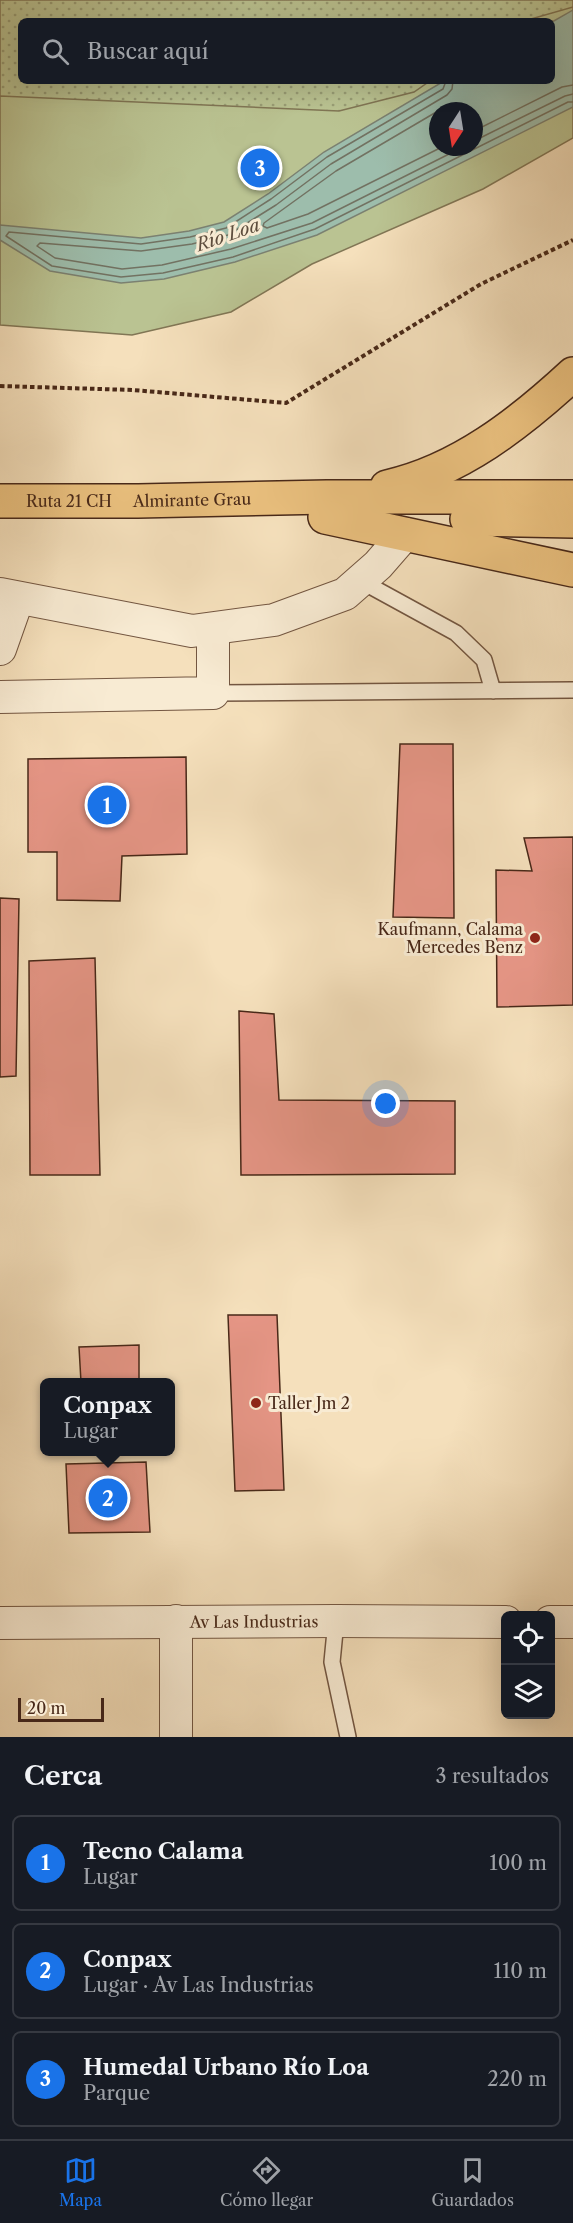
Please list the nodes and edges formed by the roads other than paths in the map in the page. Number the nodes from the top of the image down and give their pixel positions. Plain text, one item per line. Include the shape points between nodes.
1 (573, 374) edge
2 (573, 497) edge
3 (0, 501) edge
4 (138, 501) joint
5 (326, 507) junction
6 (573, 521) edge
7 (405, 534) junction
8 (573, 570) edge
9 (361, 581) junction
10 (9, 596) edge
11 (213, 629) junction
12 (0, 649) edge
13 (573, 690) edge
14 (493, 691) junction
15 (213, 693) junction
16 (0, 698) edge
17 (176, 1621) junction
18 (336, 1621) junction
19 (501, 1622) edge
20 (555, 1622) edge
21 (573, 1622) edge
22 (0, 1623) edge
23 (176, 1737) edge
24 (348, 1737) edge

1 - 5 highway via 510,427 451,464
2 - 5 highway, Almirante Grau
3 - 4 highway, Ruta 21 CH
4 - 5 highway, Almirante Grau
5 - 6 highway, Almirante Grau
5 - 7 highway
7 - 8 highway
7 - 9 street
9 - 11 street via 345,594 274,620
9 - 14 lane via 456,633 484,660
10 - 11 street via 192,631
10 - 12 street
11 - 15 street
13 - 14 lane
14 - 15 lane
15 - 16 street
17 - 18 street, Av Las Industrias
17 - 22 street, Av Las Industrias
17 - 23 street
18 - 19 street, Av Las Industrias
18 - 24 lane via 332,1662
20 - 21 street

